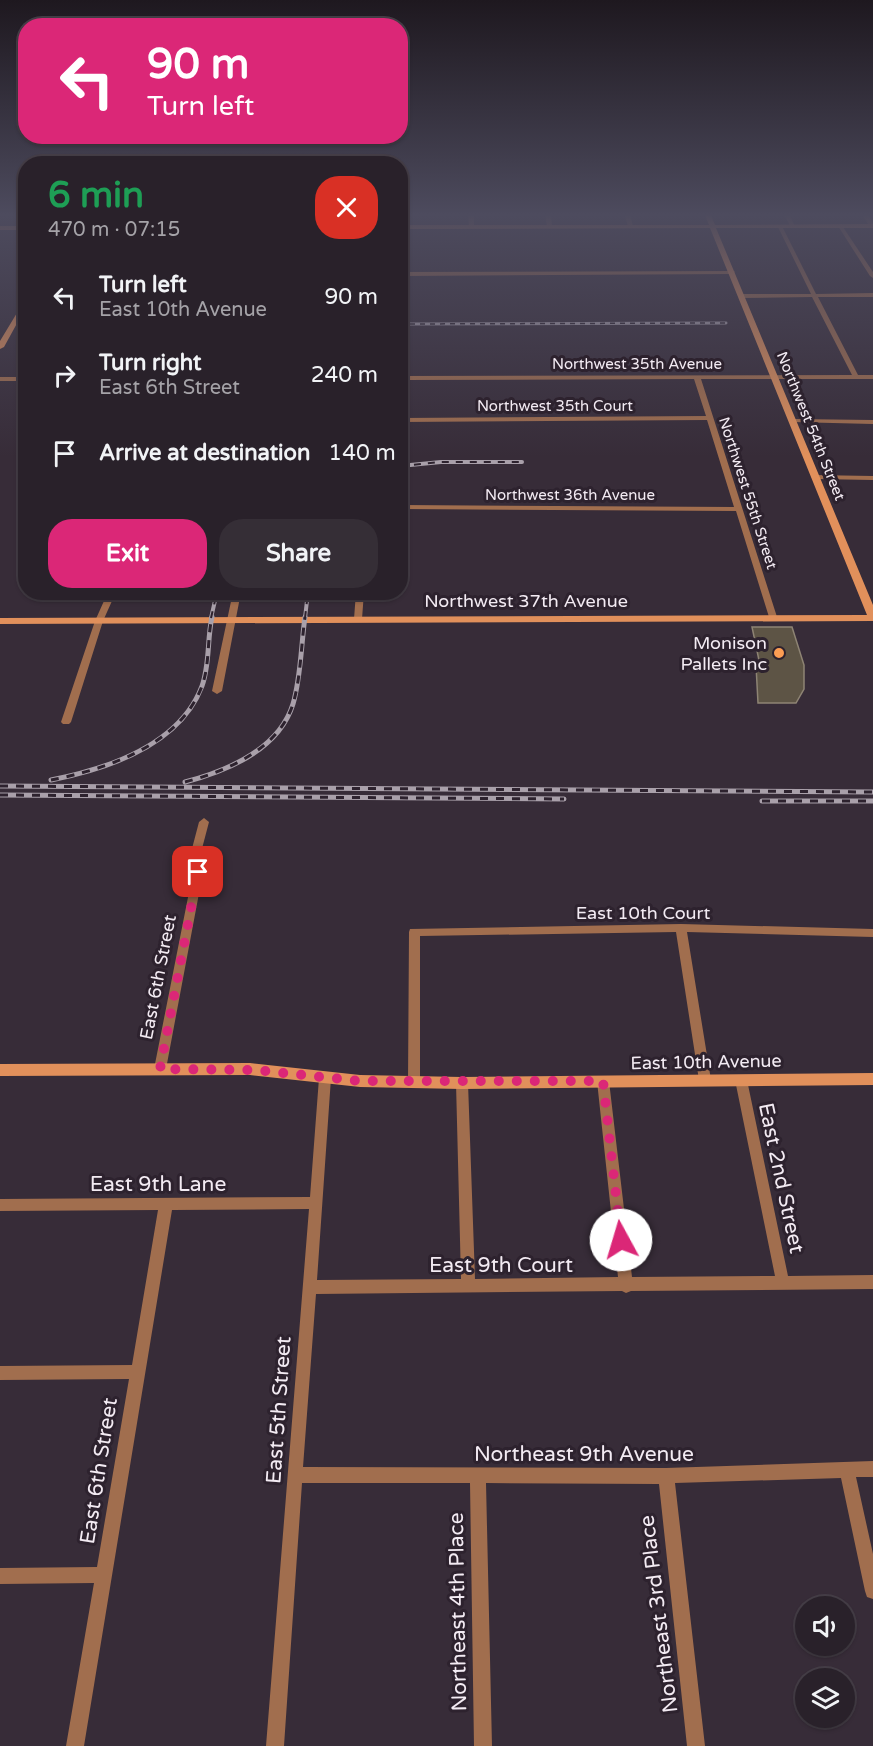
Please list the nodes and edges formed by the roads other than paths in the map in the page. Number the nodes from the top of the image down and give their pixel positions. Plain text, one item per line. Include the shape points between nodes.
1 (741, 296) joint
2 (814, 296) junction
3 (873, 296) edge
4 (18, 314) edge
5 (0, 347) edge
6 (697, 377) junction
7 (775, 377) junction
8 (856, 377) junction
9 (873, 377) edge
10 (408, 378) edge
11 (0, 379) edge
12 (18, 379) edge
13 (709, 418) junction
14 (408, 420) edge
15 (794, 421) junction
16 (873, 422) edge
17 (816, 477) junction
18 (873, 478) edge
19 (408, 507) edge
20 (740, 509) junction
21 (108, 600) edge
22 (235, 600) edge
23 (359, 600) edge
24 (773, 617) junction
25 (873, 617) edge
26 (231, 619) junction
27 (358, 619) junction
28 (0, 621) edge
29 (99, 621) junction
30 (217, 691) dead end
31 (66, 722) dead end
32 (204, 822) dead end
33 (681, 928) junction
34 (873, 933) edge
35 (160, 1069) junction
36 (0, 1070) edge
37 (325, 1078) junction
38 (873, 1078) edge
39 (705, 1080) junction
40 (741, 1080) junction
41 (603, 1081) junction
42 (414, 1082) junction
43 (462, 1083) junction
44 (316, 1203) junction
45 (166, 1204) junction
46 (0, 1205) edge
47 (873, 1282) edge
48 (783, 1283) junction
49 (468, 1286) junction
50 (626, 1286) junction
51 (309, 1287) junction
52 (137, 1372) junction
53 (0, 1373) edge
54 (847, 1469) junction
55 (873, 1469) edge
56 (295, 1475) junction
57 (478, 1476) junction
58 (666, 1476) junction
59 (103, 1575) junction
60 (0, 1576) edge
61 (873, 1590) edge
62 (75, 1746) edge
63 (275, 1746) edge
64 (483, 1746) edge
65 (696, 1746) edge

1 - 2 street
1 - 7 main road, Northwest 54th Street
2 - 3 street
2 - 8 street
4 - 5 main road
6 - 7 street, Northwest 35th Avenue
6 - 10 street, Northwest 35th Avenue
6 - 13 street, Northwest 55th Street
7 - 8 street, Northwest 35th Avenue
7 - 15 main road, Northwest 54th Street
8 - 9 street, Northwest 35th Avenue
11 - 12 street
13 - 14 street, Northwest 35th Court
13 - 20 street, Northwest 55th Street
15 - 16 street
15 - 17 main road, Northwest 54th Street
17 - 18 street
17 - 25 main road, Northwest 54th Street
19 - 20 street, Northwest 36th Avenue
20 - 24 street, Northwest 55th Street
21 - 29 street
22 - 26 street
23 - 27 street
24 - 25 main road, Northwest 37th Avenue
24 - 27 main road, Northwest 37th Avenue
26 - 27 main road, Northwest 37th Avenue
26 - 29 main road, Northwest 37th Avenue
26 - 30 street
28 - 29 main road, Northwest 37th Avenue
29 - 31 street
32 - 35 street, East 6th Street via 194,860 198,872
33 - 34 street, East 10th Court
33 - 39 street
33 - 42 street, East 10th Court via 414,932
35 - 36 main road, East 10th Avenue
35 - 37 main road, East 10th Avenue via 255,1070
37 - 42 main road, East 10th Avenue
37 - 44 street, East 5th Street
38 - 40 main road, East 10th Avenue
39 - 40 main road, East 10th Avenue
39 - 41 main road, East 10th Avenue
40 - 48 street, East 2nd Street
41 - 43 main road, East 10th Avenue
41 - 50 street
42 - 43 main road, East 10th Avenue
43 - 49 street
44 - 45 street, East 9th Lane
44 - 51 street, East 5th Street
45 - 46 street, East 9th Lane
45 - 52 street, East 6th Street
47 - 48 street, East 9th Court
48 - 50 street, East 9th Court
49 - 50 street, East 9th Court
49 - 51 street, East 9th Court
51 - 56 street, East 5th Street
52 - 53 street
52 - 59 street, East 6th Street
54 - 55 street, Northeast 9th Avenue
54 - 58 street, Northeast 9th Avenue
54 - 61 street
56 - 57 street, Northeast 9th Avenue
56 - 63 street, East 5th Street
57 - 58 street, Northeast 9th Avenue
57 - 64 street, Northeast 4th Place
58 - 65 street, Northeast 3rd Place
59 - 60 street
59 - 62 street, East 6th Street

